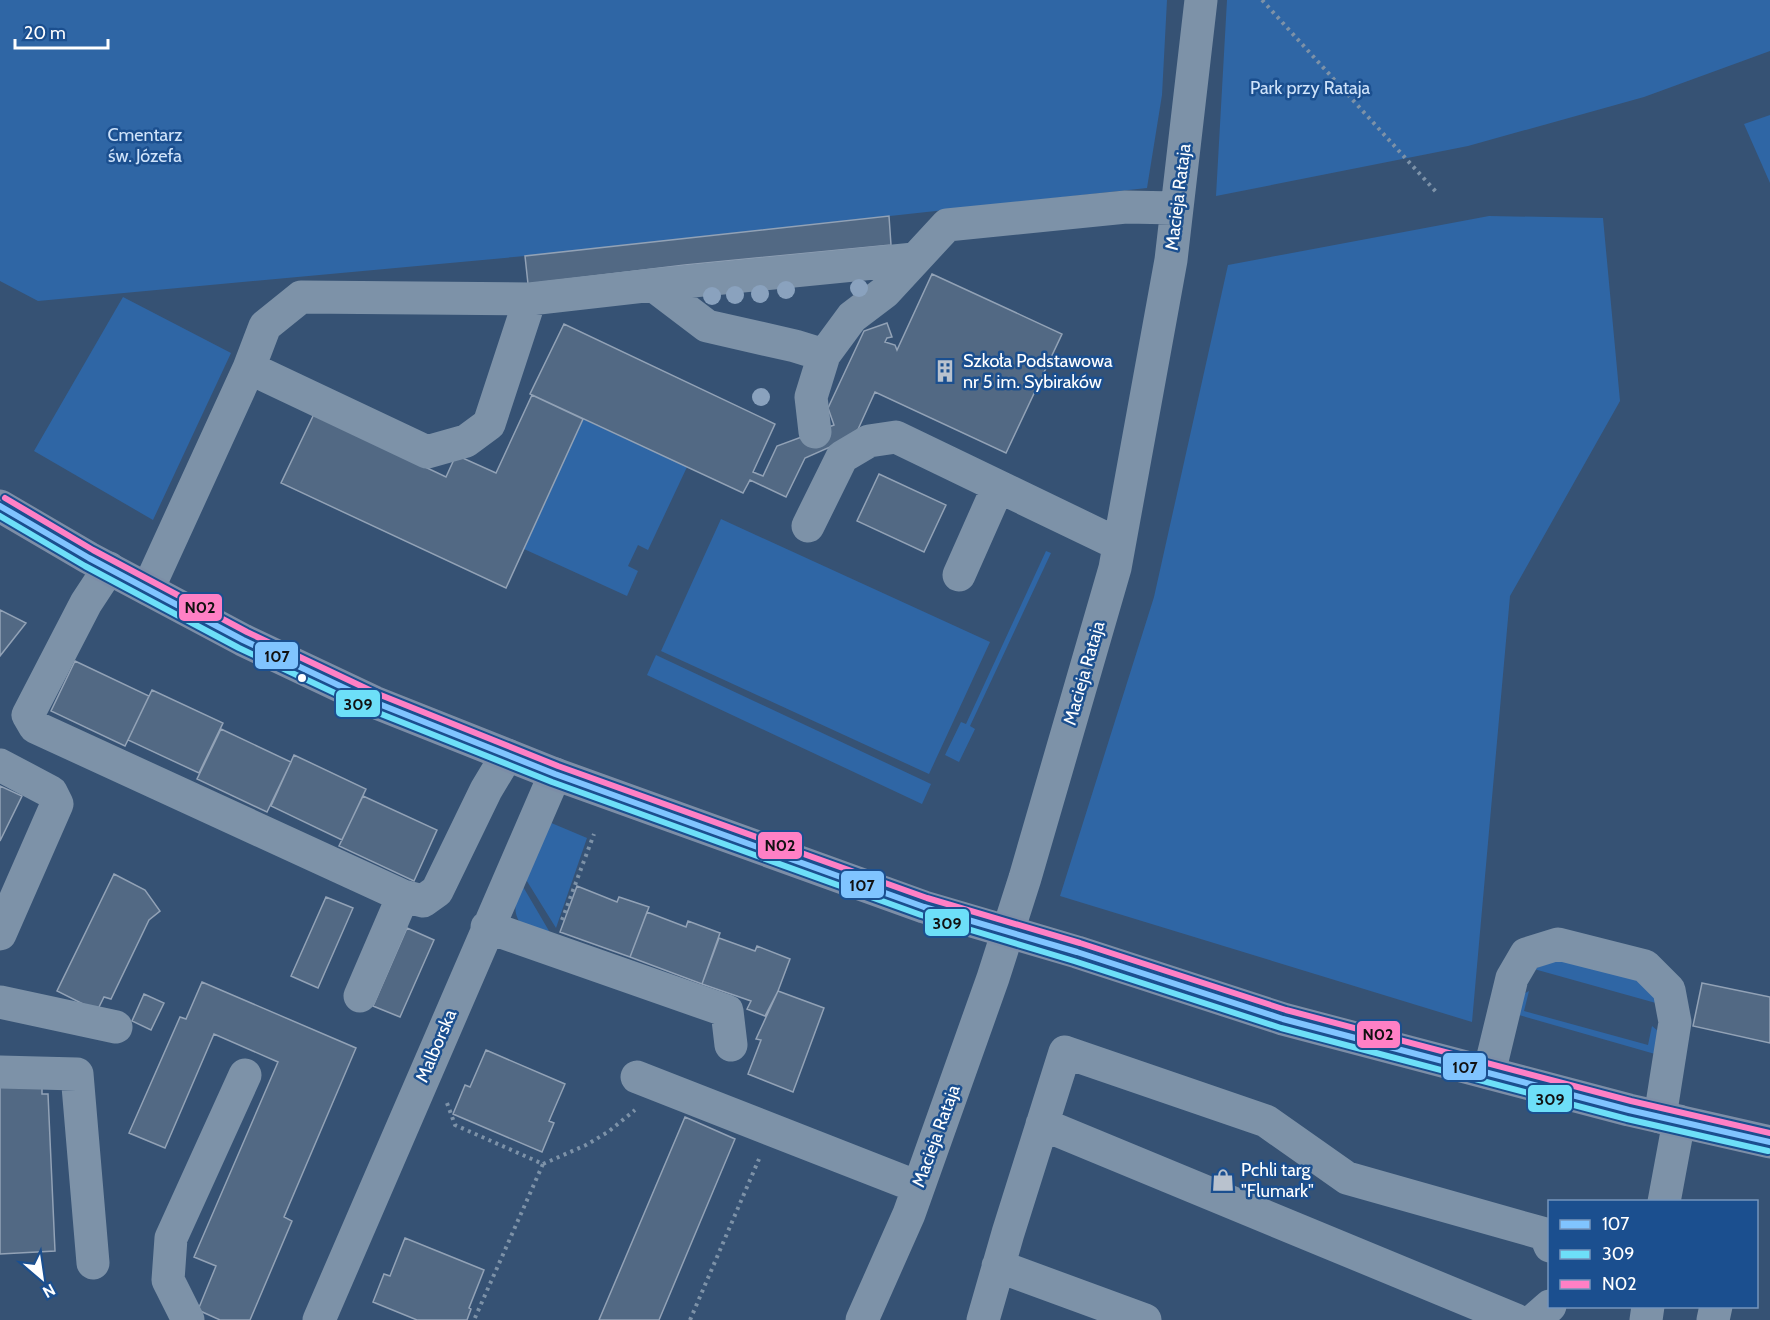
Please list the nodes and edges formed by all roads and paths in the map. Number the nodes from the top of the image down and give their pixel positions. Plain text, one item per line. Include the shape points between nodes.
1 (1201, 0) edge
2 (1262, 0) edge
3 (1438, 194) dead end
4 (1177, 208) junction
5 (914, 259) junction
6 (653, 285) junction
7 (530, 299) junction
8 (824, 355) junction
9 (249, 368) junction
10 (827, 446) junction
11 (998, 487) junction
12 (0, 506) edge
13 (808, 526) dead end
14 (1118, 544) junction
15 (109, 568) junction
16 (958, 575) dead end
17 (148, 589) junction
18 (507, 755) junction
19 (0, 765) edge
20 (555, 774) junction
21 (594, 834) dead end
22 (403, 896) junction
23 (560, 926) dead end
24 (488, 927) junction
25 (1006, 933) junction
26 (0, 934) edge
27 (360, 996) dead end
28 (0, 1002) edge
29 (116, 1027) dead end
30 (731, 1046) dead end
31 (428, 1065) junction
32 (0, 1072) edge
33 (1489, 1073) junction
34 (245, 1075) dead end
35 (637, 1077) dead end
36 (636, 1109) dead end
37 (1670, 1119) junction
38 (1042, 1124) junction
39 (1770, 1142) edge
40 (761, 1156) dead end
41 (543, 1164) junction
42 (918, 1187) junction
43 (1664, 1200) edge
44 (1548, 1241) edge
45 (93, 1263) dead end
46 (998, 1266) junction
47 (1548, 1308) edge
48 (189, 1320) edge
49 (319, 1320) edge
50 (474, 1320) edge
51 (690, 1320) edge
52 (862, 1320) edge
53 (983, 1320) edge
54 (1145, 1320) edge
55 (1516, 1320) edge
56 (1534, 1320) edge

1 - 4 street, Macieja Rataja
2 - 3 path
4 - 5 street via 1126,207 947,225
4 - 14 street, Macieja Rataja via 1171,260
5 - 6 street
5 - 8 street via 885,292 852,317
6 - 7 street
6 - 8 street via 707,326
7 - 9 street via 301,297 265,326
7 - 9 street via 489,424 466,441 428,452
8 - 10 street via 811,397
9 - 17 street
10 - 11 street via 896,437
10 - 13 street
11 - 14 street
11 - 16 street
12 - 15 main road
14 - 25 street, Macieja Rataja
15 - 17 main road
15 - 22 street via 86,603 28,715 35,727
17 - 18 main road via 243,640 374,702
18 - 20 main road
18 - 22 street via 437,891 423,901
19 - 26 street via 51,792 57,804
20 - 24 street, Malborska
20 - 25 main road
21 - 23 path
22 - 27 street
24 - 30 street via 727,1011
24 - 31 street, Malborska
25 - 33 main road via 1283,1019
25 - 42 street, Macieja Rataja
28 - 29 street
31 - 41 path via 436,1071 455,1125
31 - 49 street, Malborska
32 - 45 street via 77,1074
33 - 37 main road
33 - 37 street via 1512,978 1526,954 1558,944 1645,966 1669,990 1675,1022
34 - 48 street via 171,1238 168,1280
35 - 42 street
36 - 41 path via 608,1132
37 - 39 main road
37 - 43 street
38 - 44 street via 1065,1052 1266,1121 1347,1178 1545,1234
38 - 46 street
38 - 55 street
40 - 51 path
41 - 50 path
42 - 52 street, Macieja Rataja
46 - 53 street
46 - 54 street
47 - 56 street

